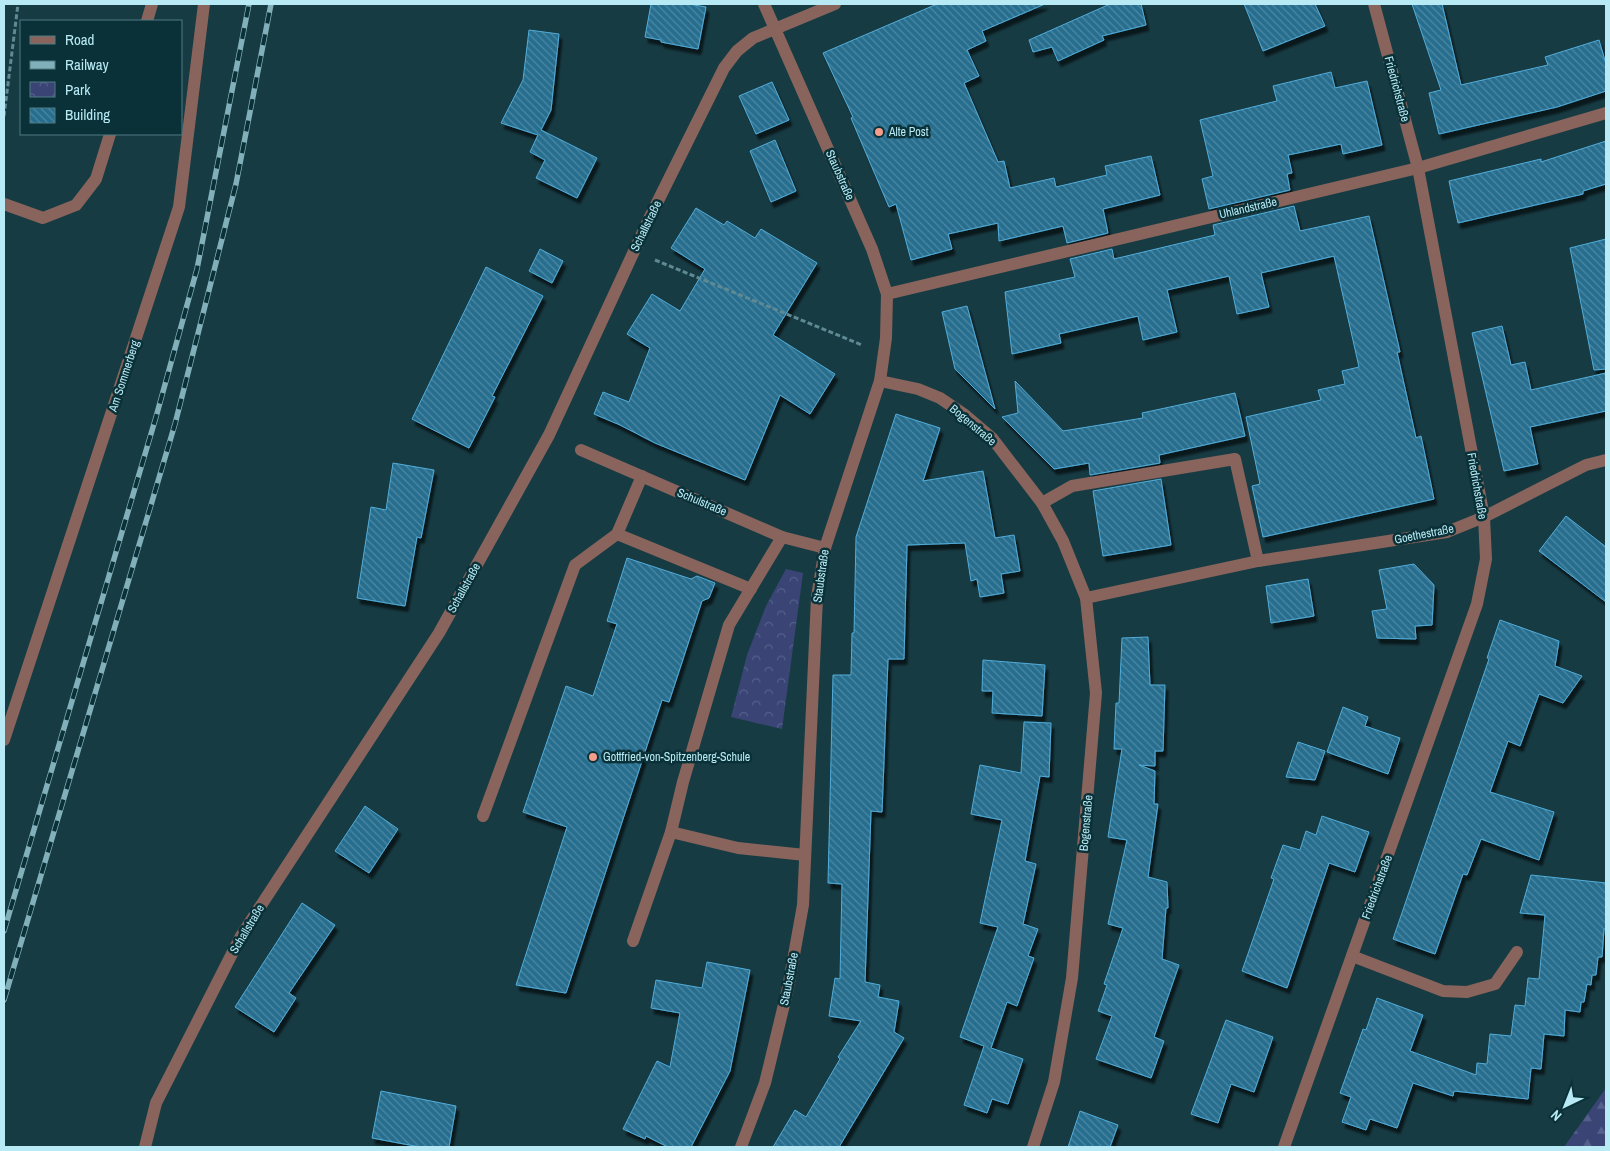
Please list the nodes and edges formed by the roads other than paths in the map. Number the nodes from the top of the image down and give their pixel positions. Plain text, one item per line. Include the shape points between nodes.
1 (152, 4) edge
2 (204, 4) edge
3 (764, 4) edge
4 (835, 4) edge
5 (1374, 4) edge
6 (147, 20) edge
7 (775, 29) junction
8 (1606, 112) edge
9 (110, 135) edge
10 (1418, 168) junction
11 (4, 204) edge
12 (887, 294) junction
13 (880, 381) junction
14 (581, 450) dead end
15 (1606, 460) edge
16 (642, 476) junction
17 (1042, 503) junction
18 (1484, 517) junction
19 (617, 534) junction
20 (782, 537) junction
21 (825, 548) junction
22 (1258, 561) junction
23 (751, 588) junction
24 (1086, 598) junction
25 (4, 740) edge
26 (484, 816) dead end
27 (671, 832) junction
28 (805, 855) junction
29 (633, 941) dead end
30 (1517, 952) dead end
31 (1352, 956) junction
32 (145, 1147) edge
33 (741, 1147) edge
34 (1032, 1147) edge
35 (1284, 1147) edge

1 - 6 street
2 - 25 street, Am Sommerberg via 179,207
3 - 7 street, Staubstraße
4 - 7 street, Schallstraße
5 - 10 street, Friedrichstraße
7 - 12 street, Staubstraße via 872,248
7 - 32 street, Schallstraße via 753,38 724,68 549,435 439,633 241,936 156,1103
8 - 10 street, Uhlandstraße
9 - 11 street via 96,179 76,204 44,218
10 - 12 street, Uhlandstraße
10 - 18 street, Friedrichstraße
12 - 13 street, Staubstraße via 886,338
13 - 17 street, Bogenstraße via 918,389 940,398 965,416 992,438
13 - 21 street, Staubstraße
14 - 16 street, Schulstraße
15 - 18 street, Goethestraße via 1586,465
16 - 19 street
16 - 20 street, Schulstraße
17 - 22 street via 1072,486 1235,459
17 - 24 street, Bogenstraße via 1063,541
18 - 22 street, Goethestraße via 1447,532
18 - 31 street, Friedrichstraße via 1486,559 1477,604
19 - 23 street
19 - 26 street via 575,565
20 - 21 street, Schulstraße
20 - 23 street
21 - 28 street, Staubstraße via 818,597
22 - 24 street, Goethestraße
23 - 27 street via 730,625
24 - 34 street, Bogenstraße via 1096,693 1072,978 1054,1082
27 - 28 street via 738,848
27 - 29 street
28 - 33 street, Staubstraße via 803,906 788,988 764,1083
30 - 31 street via 1495,984 1467,992 1443,991
31 - 35 street, Friedrichstraße

